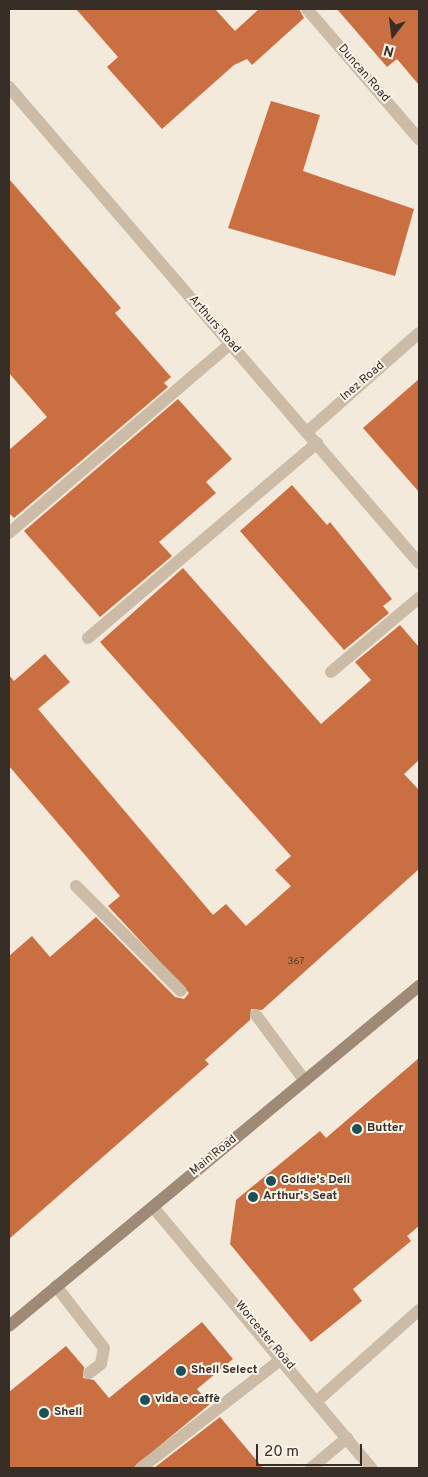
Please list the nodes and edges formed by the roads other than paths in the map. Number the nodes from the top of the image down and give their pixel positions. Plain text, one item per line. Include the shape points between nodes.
1 (307, 9) edge
2 (10, 91) edge
3 (419, 139) edge
4 (419, 333) edge
5 (230, 344) junction
6 (307, 432) junction
7 (317, 444) junction
8 (9, 533) edge
9 (419, 563) edge
10 (419, 598) edge
11 (88, 638) dead end
12 (331, 672) dead end
13 (76, 886) dead end
14 (419, 986) edge
15 (181, 991) dead end
16 (256, 1015) dead end
17 (305, 1081) junction
18 (153, 1207) junction
19 (56, 1286) junction
20 (419, 1310) edge
21 (9, 1326) edge
22 (283, 1358) junction
23 (88, 1373) dead end
24 (317, 1401) junction
25 (347, 1438) junction
26 (140, 1468) edge
27 (311, 1468) edge
28 (371, 1468) edge

1 - 3 street, Duncan Road
2 - 5 street, Arthurs Road
4 - 6 street, Inez Road
5 - 6 street, Arthurs Road
5 - 8 street
6 - 7 street, Arthurs Road
7 - 9 street, Arthurs Road
7 - 11 street
10 - 12 street
13 - 15 street
14 - 17 main road, Main Road
16 - 17 street
17 - 18 main road, Main Road
18 - 19 main road, Main Road
18 - 22 street, Worcester Road
19 - 21 main road, Main Road
19 - 23 street via 104,1348 101,1364
20 - 24 street
22 - 24 street, Worcester Road
22 - 26 street
24 - 25 street, Worcester Road
25 - 27 street
25 - 28 street, Worcester Road

